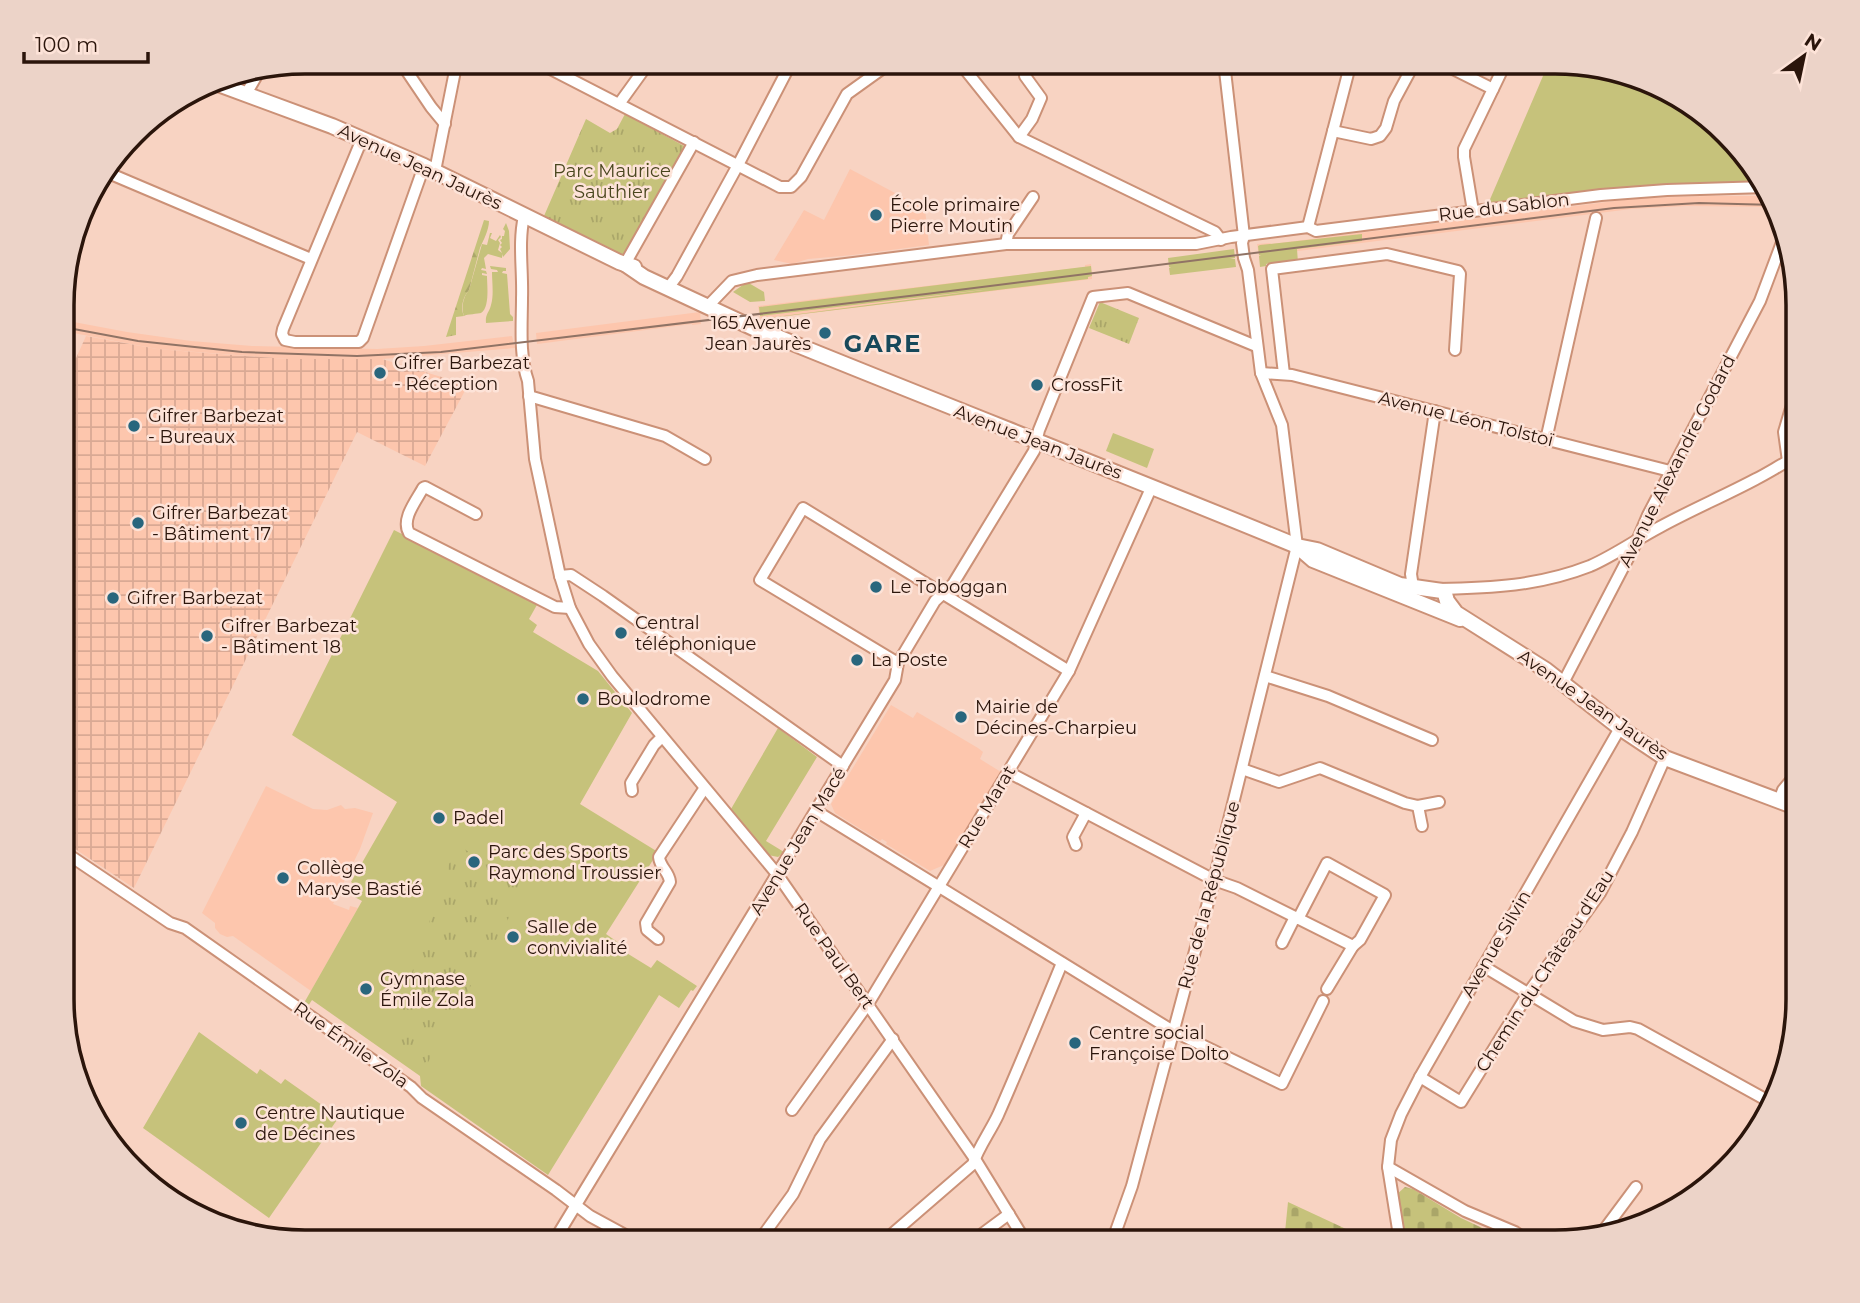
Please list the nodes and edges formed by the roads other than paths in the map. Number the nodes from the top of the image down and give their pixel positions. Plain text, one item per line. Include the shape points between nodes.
1 (408, 74) edge
2 (455, 74) edge
3 (560, 74) edge
4 (641, 74) edge
5 (785, 74) edge
6 (875, 74) edge
7 (969, 74) edge
8 (1225, 74) edge
9 (1348, 74) edge
10 (1409, 74) edge
11 (1463, 74) edge
12 (1500, 74) edge
13 (1024, 76) dead end
14 (254, 79) edge
15 (227, 87) edge
16 (1493, 89) junction
17 (246, 94) junction
18 (619, 104) junction
19 (445, 124) junction
20 (1333, 131) junction
21 (1019, 137) junction
22 (362, 139) junction
23 (694, 142) junction
24 (738, 165) junction
25 (430, 169) junction
26 (113, 175) edge
27 (1755, 187) edge
28 (1033, 197) dead end
29 (1473, 211) junction
30 (524, 216) junction
31 (1595, 218) dead end
32 (1308, 228) junction
33 (1244, 236) junction
34 (1221, 240) junction
35 (1006, 244) junction
36 (1780, 248) edge
37 (311, 259) junction
38 (625, 264) junction
39 (671, 285) junction
40 (710, 304) junction
41 (1256, 346) junction
42 (1455, 350) dead end
43 (1261, 373) junction
44 (1284, 374) junction
45 (529, 396) junction
46 (1434, 411) junction
47 (1546, 440) junction
48 (1037, 442) junction
49 (705, 459) dead end
50 (1786, 463) edge
51 (1670, 471) junction
52 (1152, 486) junction
53 (476, 514) dead end
54 (1637, 541) junction
55 (1297, 546) junction
56 (561, 576) junction
57 (1413, 587) junction
58 (943, 594) junction
59 (1442, 595) junction
60 (570, 608) junction
61 (1432, 608) junction
62 (1471, 623) junction
63 (898, 663) junction
64 (1069, 671) junction
65 (1265, 676) junction
66 (1563, 683) junction
67 (1620, 728) junction
68 (662, 737) junction
69 (1432, 740) dead end
70 (1665, 758) junction
71 (843, 766) junction
72 (1242, 769) junction
73 (1008, 772) junction
74 (1786, 786) edge
75 (704, 789) junction
76 (632, 791) dead end
77 (1779, 801) junction
78 (1439, 802) dead end
79 (1786, 804) edge
80 (1418, 806) junction
81 (816, 811) junction
82 (1086, 813) junction
83 (1422, 826) dead end
84 (1076, 845) dead end
85 (74, 858) edge
86 (777, 874) junction
87 (1214, 880) junction
88 (940, 887) junction
89 (1296, 918) junction
90 (657, 939) dead end
91 (1282, 943) dead end
92 (1353, 946) junction
93 (1062, 963) junction
94 (1483, 966) junction
95 (1327, 989) dead end
96 (1529, 992) junction
97 (1323, 1000) dead end
98 (868, 1004) junction
99 (1173, 1031) junction
100 (893, 1038) junction
101 (1420, 1077) junction
102 (1764, 1098) edge
103 (792, 1110) dead end
104 (975, 1159) junction
105 (1388, 1167) junction
106 (1636, 1187) dead end
107 (576, 1205) junction
108 (1009, 1214) junction
109 (1610, 1222) edge
110 (561, 1229) edge
111 (614, 1229) edge
112 (767, 1229) edge
113 (898, 1229) edge
114 (988, 1230) edge
115 (1019, 1230) edge
116 (1116, 1230) edge
117 (1398, 1230) edge
118 (1510, 1230) edge

1 - 19 street
2 - 19 street
3 - 18 street
4 - 18 street
5 - 24 street
6 - 24 street via 847,94 791,187 780,187
7 - 21 street
8 - 33 street
9 - 20 street
10 - 20 street via 1380,136 1371,139
11 - 16 street
12 - 16 street
13 - 21 street via 1041,97
14 - 17 street
15 - 17 main road, Avenue Jean Jaurès
16 - 29 street via 1464,149
17 - 22 main road, Avenue Jean Jaurès
18 - 23 street
19 - 25 street
20 - 32 street
21 - 34 street via 1215,232
22 - 25 main road, Avenue Jean Jaurès
22 - 37 street
23 - 24 street
23 - 38 street
24 - 39 street
25 - 30 main road, Avenue Jean Jaurès
25 - 37 street via 359,342 285,340 283,328
26 - 37 street
27 - 29 street, Rue du Sablon via 1614,194
28 - 35 street
29 - 32 street, Rue du Sablon via 1317,231
30 - 38 main road, Avenue Jean Jaurès
30 - 45 street, Rue Paul Bert via 520,236
31 - 47 street
32 - 33 street, Rue du Sablon
33 - 34 street, Rue du Sablon
33 - 41 street
34 - 35 street, Rue du Sablon via 1196,244
35 - 40 street, Rue du Sablon via 757,275 732,281
36 - 51 street, Avenue Alexandre Godard via 1759,301
38 - 39 main road, Avenue Jean Jaurès
39 - 40 main road, Avenue Jean Jaurès
40 - 48 main road, Avenue Jean Jaurès via 780,338
41 - 43 street
41 - 48 street, Avenue Jean Macé via 1128,293 1093,297
42 - 44 street via 1458,271 1387,254 1272,269
43 - 44 street, Avenue Léon Tolstoï
43 - 55 street via 1282,425
44 - 46 street, Avenue Léon Tolstoï
45 - 49 street via 665,436
45 - 56 street, Rue Paul Bert via 535,459
46 - 47 street, Avenue Léon Tolstoï
46 - 57 street via 1411,574
47 - 51 street, Avenue Léon Tolstoï
48 - 52 main road, Avenue Jean Jaurès
48 - 58 street, Avenue Jean Macé
50 - 54 street
51 - 54 street, Avenue Alexandre Godard
52 - 55 main road, Avenue Jean Jaurès
52 - 64 street, Rue Marat
53 - 60 street via 425,487 406,529 555,607
54 - 59 street via 1588,566 1537,582
54 - 66 street, Avenue Alexandre Godard
55 - 57 main road, Avenue Jean Jaurès
55 - 61 main road, Avenue Jean Jaurès via 1313,560
55 - 65 street, Rue de la République
56 - 60 street, Rue Paul Bert
56 - 71 street via 571,575 603,596
57 - 59 main road, Avenue Jean Jaurès
58 - 63 street, Avenue Jean Macé
58 - 63 street via 803,508 761,580
58 - 64 street
59 - 61 main road via 1443,607
59 - 62 main road, Avenue Jean Jaurès
60 - 68 street, Rue Paul Bert via 589,645
61 - 62 main road, Avenue Jean Jaurès
62 - 66 main road, Avenue Jean Jaurès
63 - 71 street, Avenue Jean Macé via 895,680
64 - 73 street, Rue Marat
65 - 69 street via 1328,696
65 - 72 street, Rue de la République
66 - 67 main road, Avenue Jean Jaurès
67 - 70 main road, Avenue Jean Jaurès
67 - 94 street, Avenue Silvin
68 - 75 street, Rue Paul Bert
68 - 76 street via 631,783
70 - 77 main road, Avenue Jean Jaurès
70 - 96 street, Chemin du Château d'Eau via 1600,893
71 - 81 street, Avenue Jean Macé
72 - 80 street via 1279,782 1320,768
72 - 87 street, Rue de la République
73 - 82 street
73 - 88 street, Rue Marat
74 - 77 street
75 - 86 street, Rue Paul Bert
75 - 90 street via 659,857 670,882 646,923
77 - 79 main road, Avenue Jean Jaurès
78 - 80 street
80 - 83 street
81 - 86 street, Avenue Jean Macé
81 - 88 street
82 - 84 street via 1073,837
82 - 87 street
85 - 107 street, Rue Émile Zola via 170,923 185,928
86 - 98 street, Rue Paul Bert
86 - 107 street, Avenue Jean Macé
87 - 89 street
87 - 99 street, Rue de la République
88 - 93 street
88 - 98 street, Rue Marat
89 - 91 street
89 - 92 street
89 - 92 street via 1326,863 1385,895
92 - 95 street
93 - 99 street
93 - 104 street
94 - 96 street
94 - 101 street, Avenue Silvin
96 - 101 street, Chemin du Château d'Eau via 1461,1102
96 - 102 street via 1574,1021 1603,1030 1638,1029
97 - 99 street via 1282,1084
98 - 100 street, Rue Paul Bert
98 - 103 street, Rue Marat
99 - 116 street, Rue de la République
100 - 104 street, Rue Paul Bert
100 - 112 street via 820,1139 793,1194
101 - 105 street, Avenue Silvin via 1391,1140
104 - 108 street, Rue Paul Bert
104 - 113 street
105 - 117 street, Avenue Silvin
105 - 118 street via 1465,1211
106 - 109 street
107 - 110 street, Avenue Jean Macé
107 - 111 street, Rue Émile Zola
108 - 114 street
108 - 115 street, Rue Paul Bert

